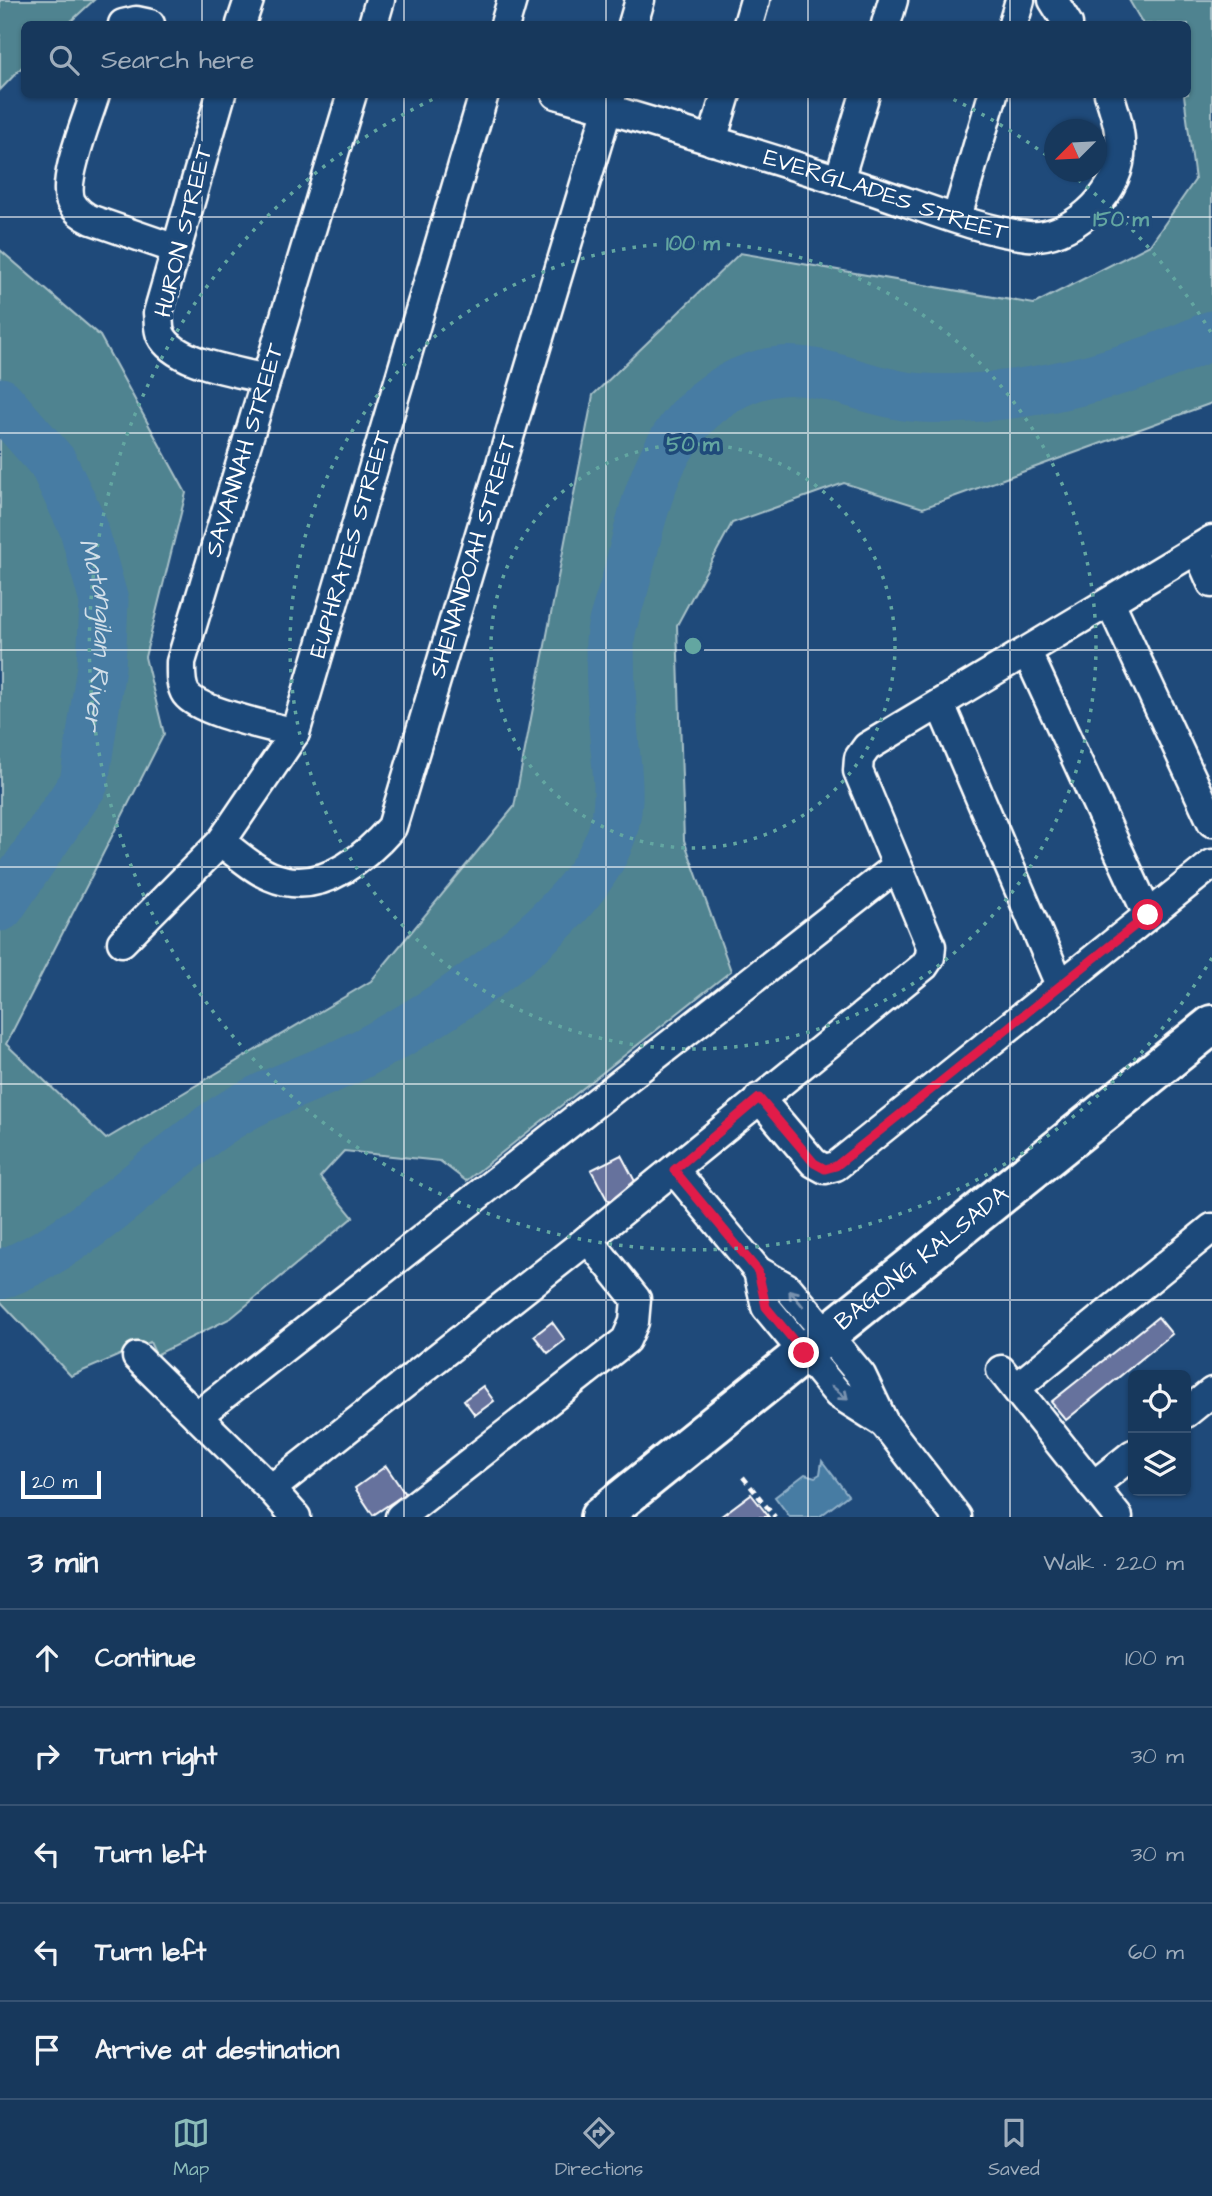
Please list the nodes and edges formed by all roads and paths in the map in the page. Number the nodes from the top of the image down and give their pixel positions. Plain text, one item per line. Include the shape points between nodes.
1 (249, 0) edge
2 (380, 0) edge
3 (512, 0) edge
4 (640, 0) edge
5 (755, 0) edge
6 (893, 0) edge
7 (1020, 0) edge
8 (1054, 0) edge
9 (242, 21) edge
10 (374, 21) edge
11 (506, 21) edge
12 (634, 21) edge
13 (749, 21) edge
14 (887, 21) edge
15 (1014, 21) edge
16 (1066, 21) edge
17 (94, 98) edge
18 (220, 98) edge
19 (351, 98) edge
20 (483, 98) edge
21 (583, 98) edge
22 (725, 98) edge
23 (864, 98) edge
24 (992, 98) edge
25 (1111, 98) edge
26 (610, 102) edge
27 (712, 141) junction
28 (839, 180) junction
29 (957, 217) junction
30 (176, 249) junction
31 (266, 379) junction
32 (1205, 545) edge
33 (1212, 583) edge
34 (1110, 602) junction
35 (1027, 652) junction
36 (940, 704) junction
37 (295, 733) junction
38 (1212, 822) edge
39 (220, 842) junction
40 (1212, 864) edge
41 (896, 867) junction
42 (1148, 915) junction
43 (122, 942) dead end
44 (1060, 985) junction
45 (1212, 1025) edge
46 (759, 1098) junction
47 (674, 1170) junction
48 (1212, 1228) edge
49 (589, 1239) junction
50 (815, 1344) junction
51 (137, 1357) dead end
52 (1212, 1392) edge
53 (1191, 1409) edge
54 (197, 1416) junction
55 (1128, 1458) edge
56 (743, 1477) dead end
57 (1093, 1486) junction
58 (271, 1489) junction
59 (296, 1517) edge
60 (400, 1517) edge
61 (600, 1517) edge
62 (775, 1517) edge
63 (957, 1517) edge
64 (1118, 1517) edge

1 - 9 street
2 - 10 street
3 - 11 street
4 - 12 street
5 - 13 street
6 - 14 street
7 - 15 street
8 - 16 street
17 - 30 street via 68,184 70,201 79,214 92,220
18 - 30 street, HURON STREET
19 - 31 street, SAVANNAH STREET
20 - 37 street, EUPHRATES STREET
21 - 26 street, EVERGLADES STREET
22 - 27 street
23 - 28 street
24 - 29 street
25 - 29 street, EVERGLADES STREET via 1119,120 1121,158 1088,216 1057,232 1030,237
26 - 27 street, EVERGLADES STREET
26 - 39 street, SHENANDOAH STREET via 392,827 369,853 340,872 306,883 270,876
27 - 28 street, EVERGLADES STREET
28 - 29 street, EVERGLADES STREET
30 - 31 street, HURON STREET via 158,313 160,334 172,350 191,359
31 - 37 street, SAVANNAH STREET via 181,662 181,680 187,695 201,704
32 - 33 street
32 - 34 street
34 - 35 street
34 - 38 street
35 - 36 street
35 - 42 street
36 - 41 street via 867,747 859,758 858,771
36 - 44 street
37 - 39 street, EUPHRATES STREET
39 - 43 street, EUPHRATES STREET
40 - 42 street
41 - 46 street via 931,946 930,957
41 - 54 street
42 - 44 street
44 - 46 street via 836,1166 825,1169 814,1163
45 - 50 street, BAGONG KALSADA
46 - 47 street
47 - 49 street
47 - 50 street via 758,1271 788,1289
48 - 57 street via 1009,1379
49 - 58 street
49 - 60 street via 636,1299 634,1322 626,1340
50 - 61 street, BAGONG KALSADA
50 - 63 street via 861,1375 884,1423
51 - 54 street
52 - 53 street
54 - 58 street
55 - 57 street
56 - 62 path
57 - 64 street
58 - 59 street

